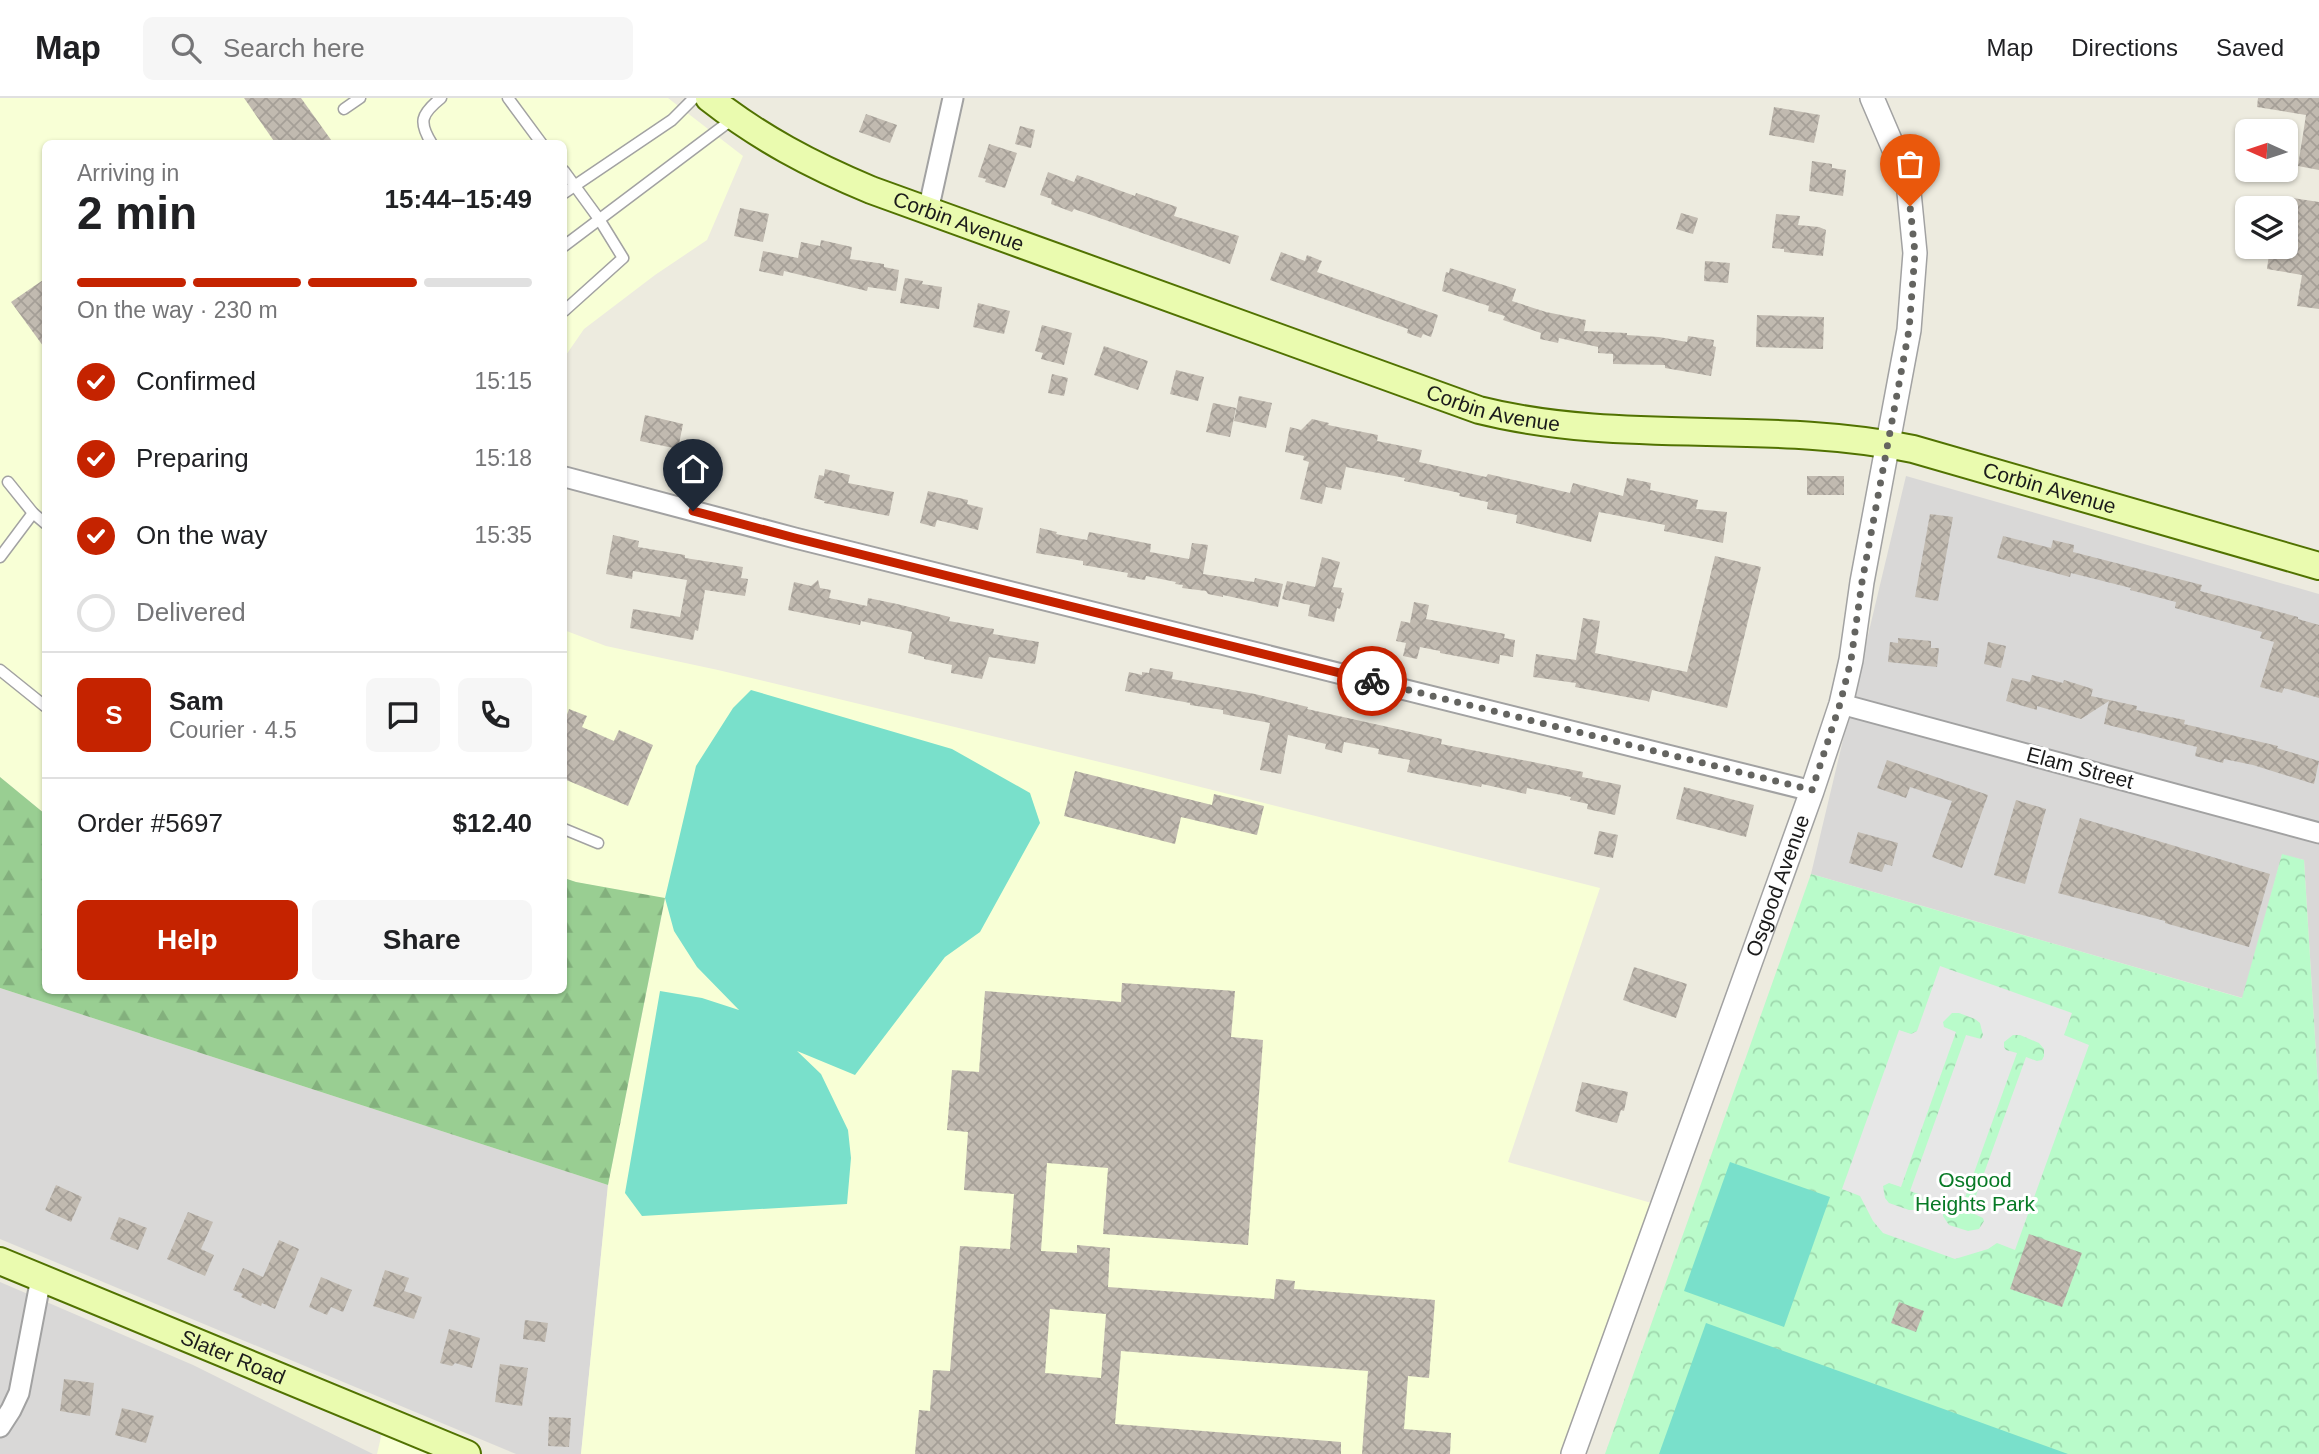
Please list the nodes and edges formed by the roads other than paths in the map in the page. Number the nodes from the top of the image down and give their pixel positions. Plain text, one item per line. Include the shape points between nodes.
1 (360, 98) edge
2 (441, 98) edge
3 (508, 98) edge
4 (694, 98) edge
5 (709, 98) edge
6 (953, 98) edge
7 (1872, 98) edge
8 (344, 109) dead end
9 (734, 118) junction
10 (429, 140) edge
11 (539, 140) edge
12 (567, 175) edge
13 (575, 186) junction
14 (567, 191) edge
15 (928, 211) junction
16 (599, 219) junction
17 (567, 244) edge
18 (567, 308) edge
19 (1888, 444) junction
20 (567, 478) edge
21 (8, 482) dead end
22 (33, 513) junction
23 (42, 521) edge
24 (0, 557) edge
25 (2319, 566) edge
26 (0, 670) edge
27 (42, 704) edge
28 (1840, 704) junction
29 (1812, 790) junction
30 (567, 830) edge
31 (2319, 833) edge
32 (598, 844) dead end
33 (0, 1261) edge
34 (41, 1278) junction
35 (0, 1427) edge
36 (467, 1454) edge
37 (1573, 1454) edge

1 - 8 lane
2 - 10 lane via 423,118
3 - 11 lane
4 - 13 lane via 672,120
5 - 9 main road, Corbin Avenue
6 - 15 street
7 - 19 street, Osgood Avenue via 1908,182 1915,253 1909,330
9 - 15 main road, Corbin Avenue via 806,161
9 - 16 lane
12 - 13 lane
13 - 14 lane
13 - 16 lane
15 - 19 main road, Corbin Avenue via 1509,417 1571,427
16 - 17 lane
16 - 18 lane via 623,258
19 - 25 main road, Corbin Avenue
19 - 28 street, Osgood Avenue
20 - 29 street
21 - 22 lane
22 - 23 lane
22 - 24 lane
26 - 27 lane
28 - 29 street, Osgood Avenue
28 - 31 street, Elam Street
29 - 37 street, Osgood Avenue
30 - 32 lane
33 - 34 main road, Slater Road
34 - 35 street via 19,1393
34 - 36 main road, Slater Road

